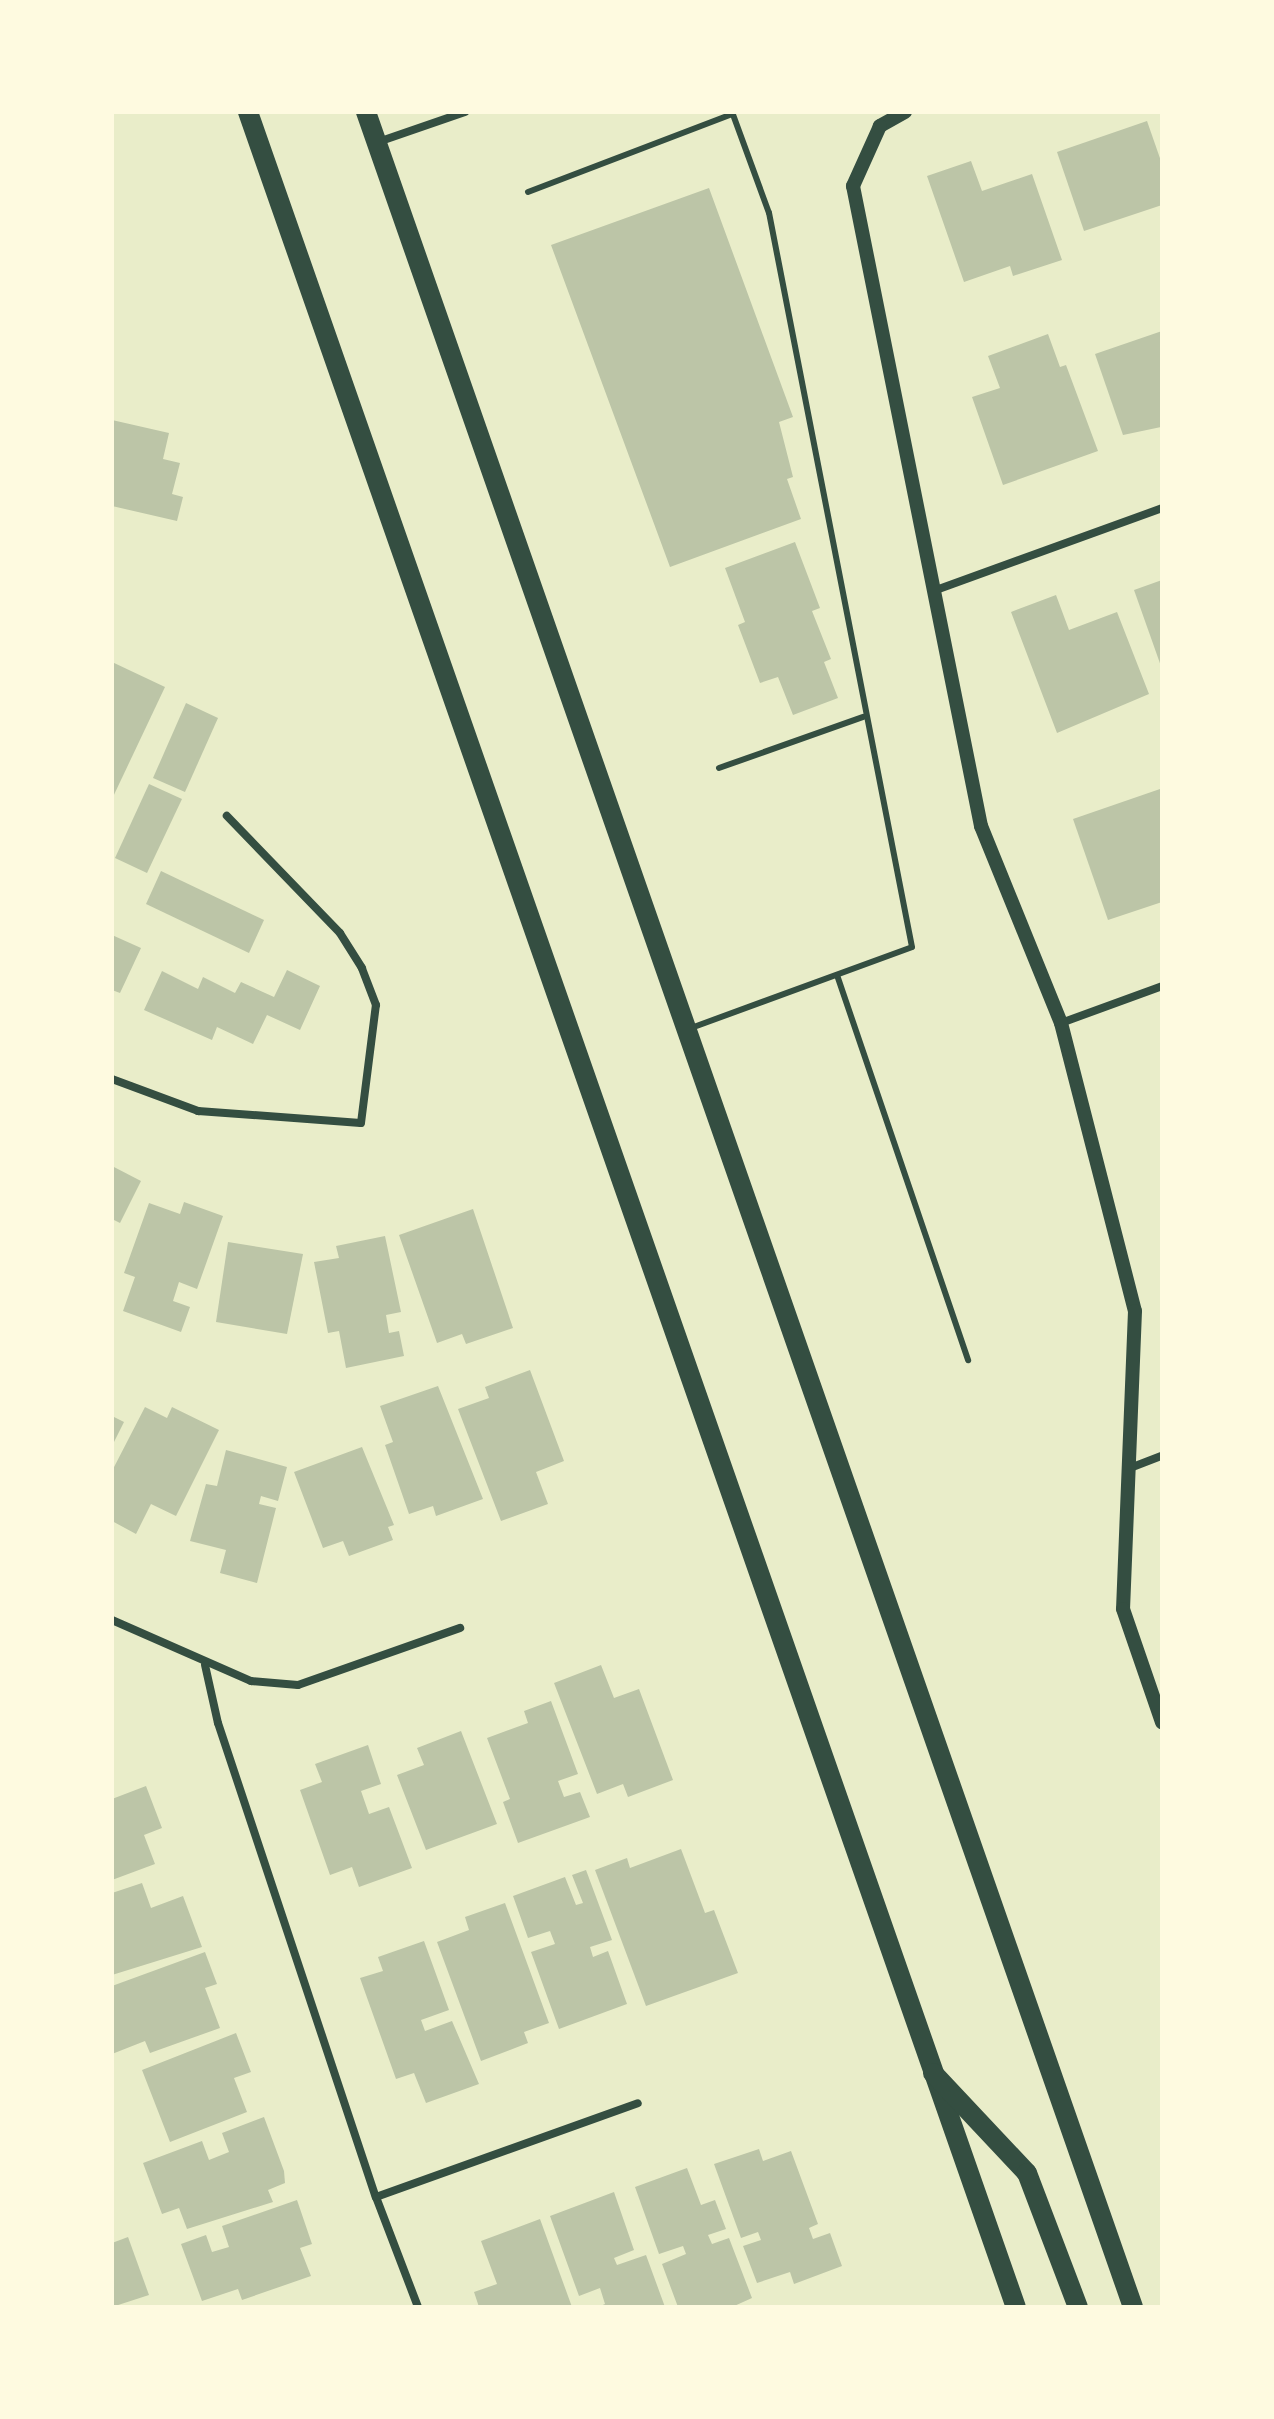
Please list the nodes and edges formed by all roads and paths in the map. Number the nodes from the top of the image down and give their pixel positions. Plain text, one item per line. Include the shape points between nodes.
1 (248, 112) edge
2 (366, 112) edge
3 (465, 112) edge
4 (905, 112) edge
5 (732, 113) edge
6 (377, 142) junction
7 (528, 192) dead end
8 (1162, 508) edge
9 (936, 590) junction
10 (863, 717) junction
11 (719, 768) dead end
12 (227, 816) dead end
13 (837, 975) junction
14 (1162, 986) edge
15 (1061, 1023) junction
16 (687, 1029) junction
17 (112, 1079) edge
18 (968, 1360) dead end
19 (1162, 1456) edge
20 (1130, 1468) junction
21 (112, 1620) edge
22 (460, 1628) dead end
23 (205, 1665) junction
24 (1162, 1722) edge
25 (931, 2070) junction
26 (638, 2103) dead end
27 (376, 2197) junction
28 (418, 2307) edge
29 (1016, 2307) edge
30 (1078, 2307) edge
31 (1133, 2307) edge

1 - 25 main road
2 - 6 main road
3 - 6 street
4 - 9 street via 880,126 853,186
5 - 7 lane
5 - 10 lane via 769,213
6 - 16 main road
8 - 9 street
9 - 15 street via 981,826
10 - 11 lane
10 - 13 lane via 912,947
12 - 17 street via 340,933 362,968 376,1005 361,1123 198,1111
13 - 16 lane
13 - 18 lane
14 - 15 street
15 - 20 street via 1135,1311
16 - 31 main road
19 - 20 street
20 - 24 street via 1123,1609
21 - 23 street
22 - 23 street via 298,1685 251,1681
23 - 27 street via 218,1723
25 - 29 main road
25 - 30 main road via 1027,2173
26 - 27 street
27 - 28 street

